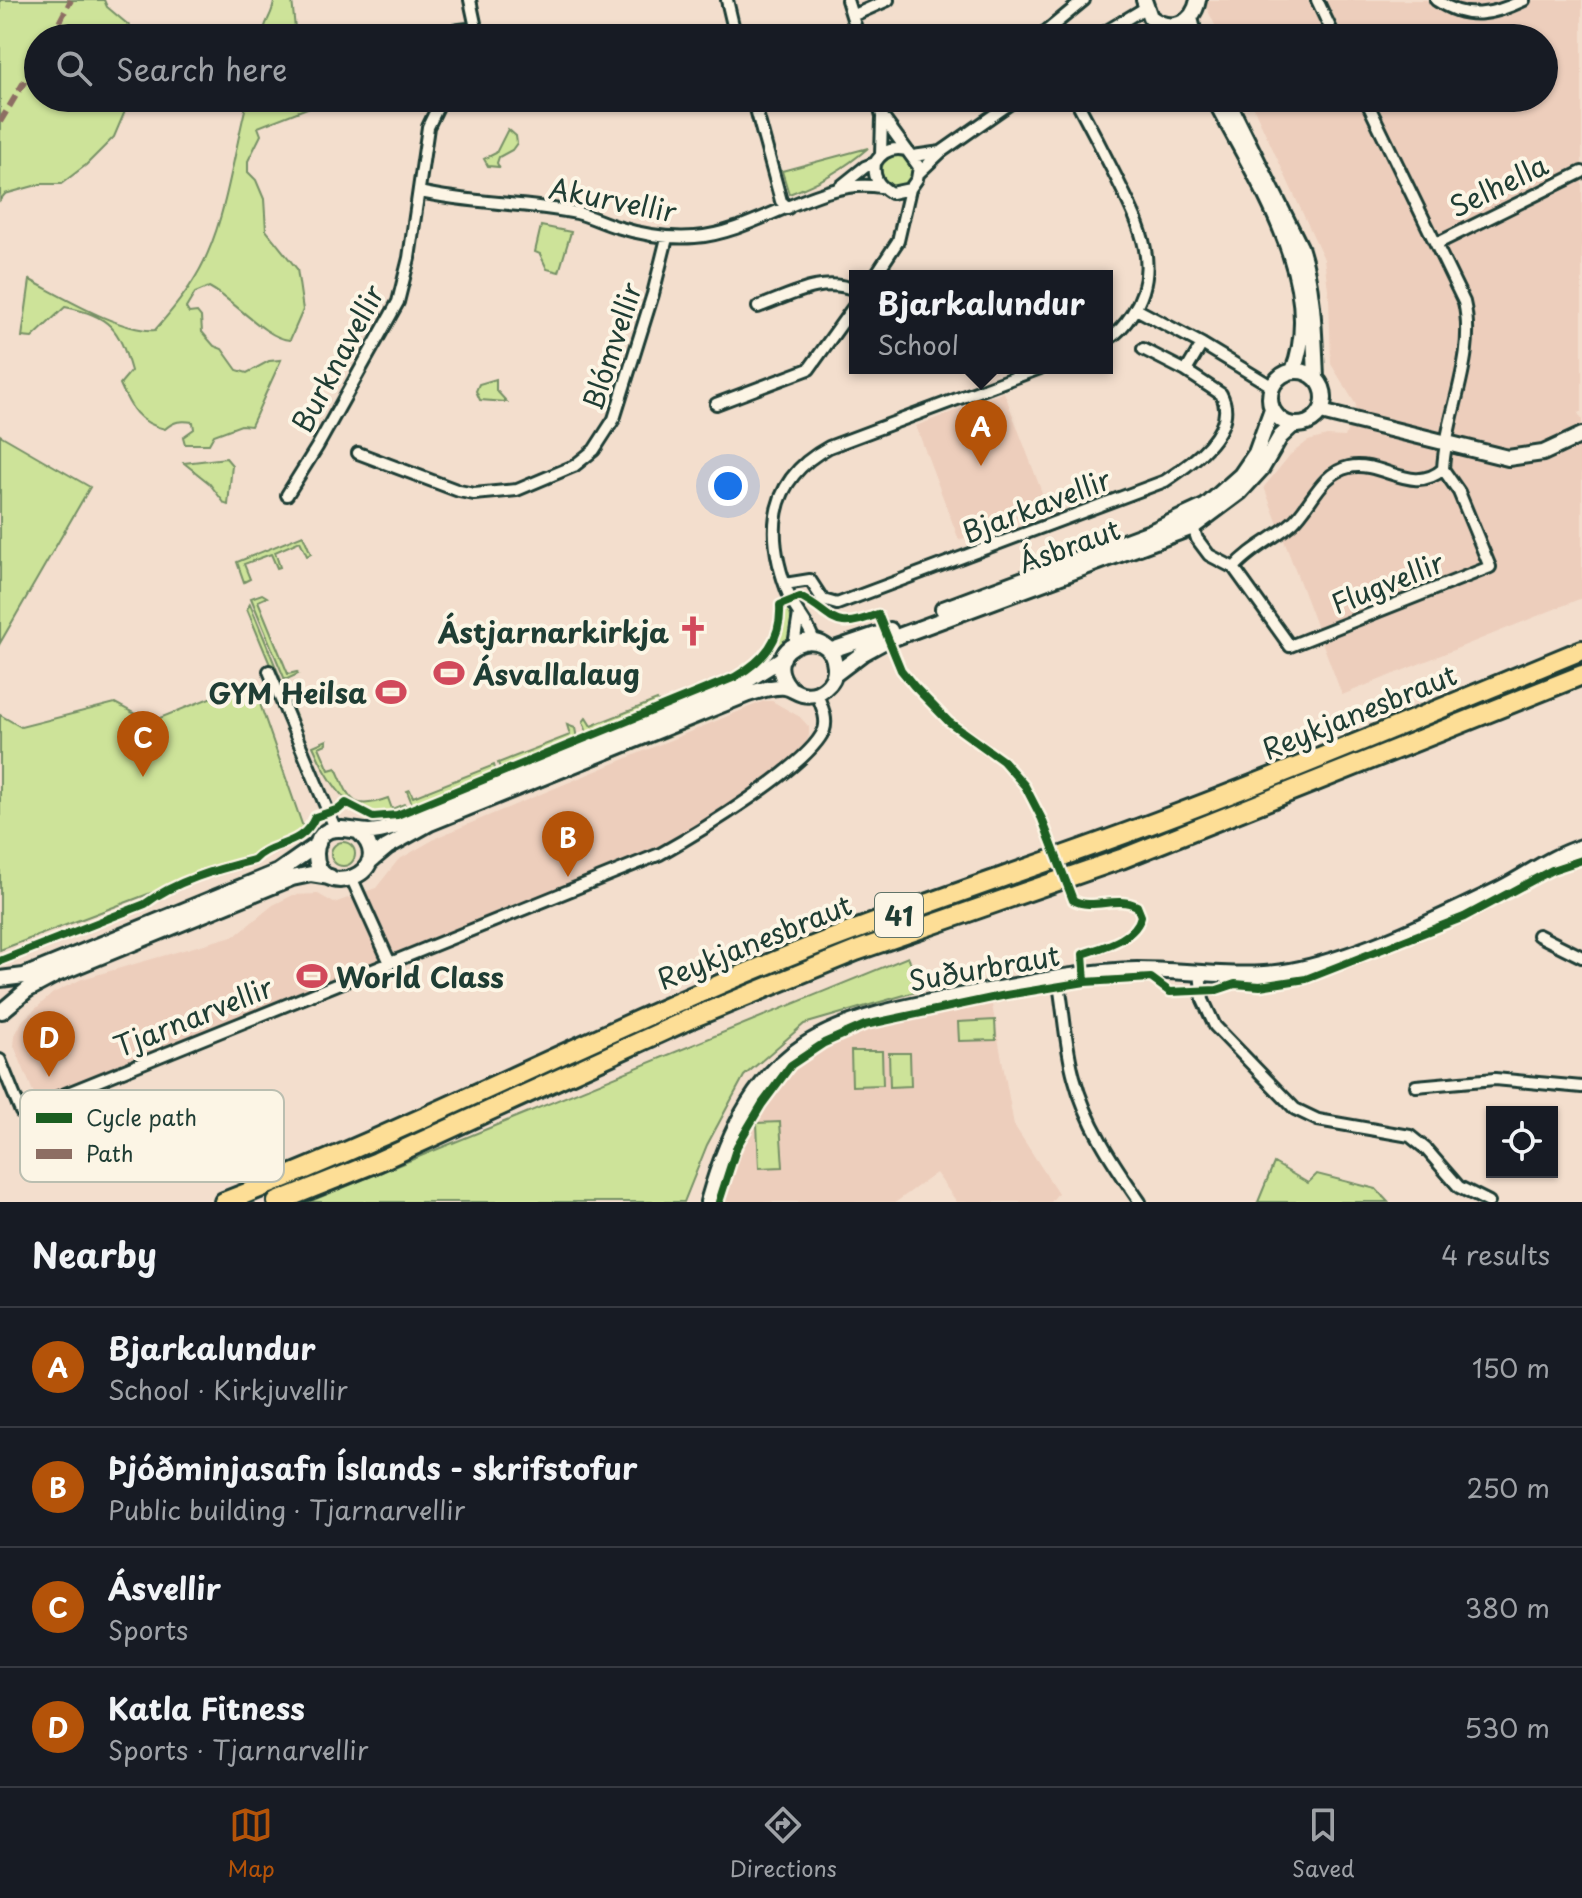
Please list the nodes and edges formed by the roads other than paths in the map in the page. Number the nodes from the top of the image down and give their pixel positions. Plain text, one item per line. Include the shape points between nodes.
1 (470, 0) edge
2 (727, 0) edge
3 (847, 0) edge
4 (888, 0) edge
5 (1084, 0) edge
6 (1198, 0) edge
7 (1317, 0) edge
8 (1436, 0) edge
9 (1524, 0) edge
10 (1145, 4) edge
11 (852, 16) junction
12 (1190, 18) junction
13 (474, 24) edge
14 (733, 24) edge
15 (855, 24) edge
16 (1055, 24) edge
17 (1116, 24) edge
18 (1163, 24) edge
19 (1178, 24) edge
20 (1192, 24) edge
21 (1328, 24) edge
22 (435, 112) edge
23 (757, 112) edge
24 (881, 112) edge
25 (998, 112) edge
26 (1082, 112) edge
27 (1221, 112) edge
28 (1233, 112) edge
29 (1372, 112) edge
30 (882, 116) junction
31 (941, 152) junction
32 (909, 153) junction
33 (878, 159) junction
34 (1582, 172) edge
35 (919, 173) junction
36 (880, 187) junction
37 (838, 188) junction
38 (910, 189) junction
39 (420, 192) junction
40 (891, 193) junction
41 (788, 208) junction
42 (902, 216) junction
43 (667, 238) junction
44 (1436, 244) junction
45 (879, 270) edge
46 (849, 288) edge
47 (758, 307) dead end
48 (1136, 309) junction
49 (849, 313) edge
50 (1113, 337) edge
51 (1202, 344) junction
52 (1143, 349) dead end
53 (1186, 371) junction
54 (1293, 371) junction
55 (1024, 374) edge
56 (1316, 378) junction
57 (1273, 387) junction
58 (716, 404) dead end
59 (1272, 409) junction
60 (1321, 412) junction
61 (1293, 425) junction
62 (1582, 435) edge
63 (1445, 442) junction
64 (358, 453) dead end
65 (1443, 469) junction
66 (287, 495) dead end
67 (1193, 527) junction
68 (1234, 568) junction
69 (785, 584) junction
70 (799, 614) junction
71 (1582, 641) edge
72 (814, 642) junction
73 (794, 645) junction
74 (1582, 650) edge
75 (829, 651) junction
76 (783, 658) junction
77 (269, 671) dead end
78 (834, 675) junction
79 (1582, 675) edge
80 (1582, 684) edge
81 (789, 687) junction
82 (817, 694) junction
83 (1363, 740) junction
84 (1422, 740) junction
85 (335, 828) junction
86 (358, 831) junction
87 (318, 844) junction
88 (1582, 847) edge
89 (369, 862) junction
90 (330, 877) junction
91 (352, 879) junction
92 (1538, 935) dead end
93 (1582, 957) edge
94 (390, 963) junction
95 (1200, 973) junction
96 (1058, 978) junction
97 (0, 979) edge
98 (0, 987) edge
99 (1, 1012) edge
100 (0, 1060) edge
101 (1416, 1086) dead end
102 (1582, 1087) edge
103 (75, 1090) edge
104 (20, 1110) edge
105 (284, 1177) edge
106 (272, 1182) edge
107 (224, 1202) edge
108 (277, 1202) edge
109 (708, 1202) edge
110 (1140, 1202) edge
111 (1489, 1202) edge

1 - 13 street
2 - 14 street
3 - 11 street
4 - 11 street
5 - 16 street
6 - 12 street
7 - 21 street
8 - 9 street via 1460,12 1481,14
10 - 17 street
10 - 18 street via 1154,20
11 - 15 street
12 - 19 street
12 - 20 street
22 - 39 street, Burknavellir via 428,127
23 - 41 street via 781,201
24 - 30 street
25 - 31 street
26 - 48 street via 1144,238 1148,272
27 - 54 street via 1295,266 1303,339
28 - 56 street via 1306,265
29 - 44 street, Selhella
30 - 32 street
30 - 33 street
31 - 32 street
31 - 35 street
32 - 33 street via 892,149
32 - 35 street
33 - 36 street via 874,171
33 - 37 street, Akurvellir
34 - 44 street, Selhella
35 - 38 street
36 - 37 street, Akurvellir
36 - 40 street
37 - 41 street, Akurvellir
38 - 40 street
38 - 42 street
39 - 43 street, Akurvellir via 577,213
39 - 66 street, Burknavellir via 398,302
40 - 42 street
41 - 43 street, Akurvellir via 735,228
42 - 45 street via 898,241
43 - 64 street, Blómvellir via 614,419 594,450 574,466 517,490 474,494
44 - 63 street, Selhella via 1468,319
46 - 47 street via 823,284
48 - 50 street
48 - 51 street
49 - 58 street via 809,369
51 - 53 street
51 - 57 street
52 - 53 street, Bjarkavellir
53 - 69 street, Bjarkavellir via 1221,394 1224,416 1212,442 1165,481 837,604 823,600 810,580
54 - 56 street
54 - 57 street
55 - 69 street via 814,455 789,480 776,508 775,546
56 - 60 street via 1324,394
57 - 59 street
59 - 61 street
59 - 75 street, Ásbraut via 1256,453 1241,475 1206,506 1150,532
60 - 61 street via 1309,423
60 - 63 street
61 - 67 street, Ásbraut via 1240,492
62 - 63 street via 1521,457
63 - 65 street
65 - 68 street via 1417,480 1368,466 1335,472 1291,523
65 - 68 street, Flugvellir via 1459,492 1490,567 1290,646
67 - 68 street, Flugvellir via 1209,555
67 - 78 street, Ásbraut via 883,642
69 - 70 street
70 - 72 street
70 - 73 street
71 - 83 highway via 1425,706
72 - 73 street
72 - 75 street
73 - 76 street
74 - 83 highway, Reykjanesbraut / 41
75 - 78 street
76 - 81 street via 781,670
76 - 86 street via 740,685 394,827
77 - 85 street
78 - 82 street
79 - 84 highway, Reykjanesbraut / 41
80 - 84 highway
81 - 82 street
81 - 89 street via 748,694 447,816 409,833
82 - 94 street, Tjarnarvellir via 825,728 809,749 707,827 660,854
83 - 105 highway, Reykjanesbraut / 41 via 1044,865 827,940
84 - 108 highway, Reykjanesbraut / 41 via 1121,859 856,951
85 - 86 street
85 - 87 street
86 - 89 street via 369,845
87 - 90 street via 318,862
87 - 97 street via 288,867 256,881 24,976
88 - 95 street, Suðurbraut via 1422,925 1330,961 1274,973
89 - 91 street
90 - 91 street
90 - 99 street via 292,878 71,967 27,990
91 - 94 street
92 - 93 street
94 - 103 street, Tjarnarvellir
95 - 96 street, Suðurbraut via 1134,970
95 - 111 street via 1203,1000 1215,1026 1295,1109 1318,1120 1410,1136 1459,1187
96 - 109 street, Suðurbraut via 886,1012 808,1041 778,1066 747,1106
96 - 110 street via 1081,1101 1113,1164
98 - 99 street
100 - 104 street, Tjarnarvellir
101 - 102 street via 1495,1079
106 - 107 highway, Reykjanesbraut / 41

